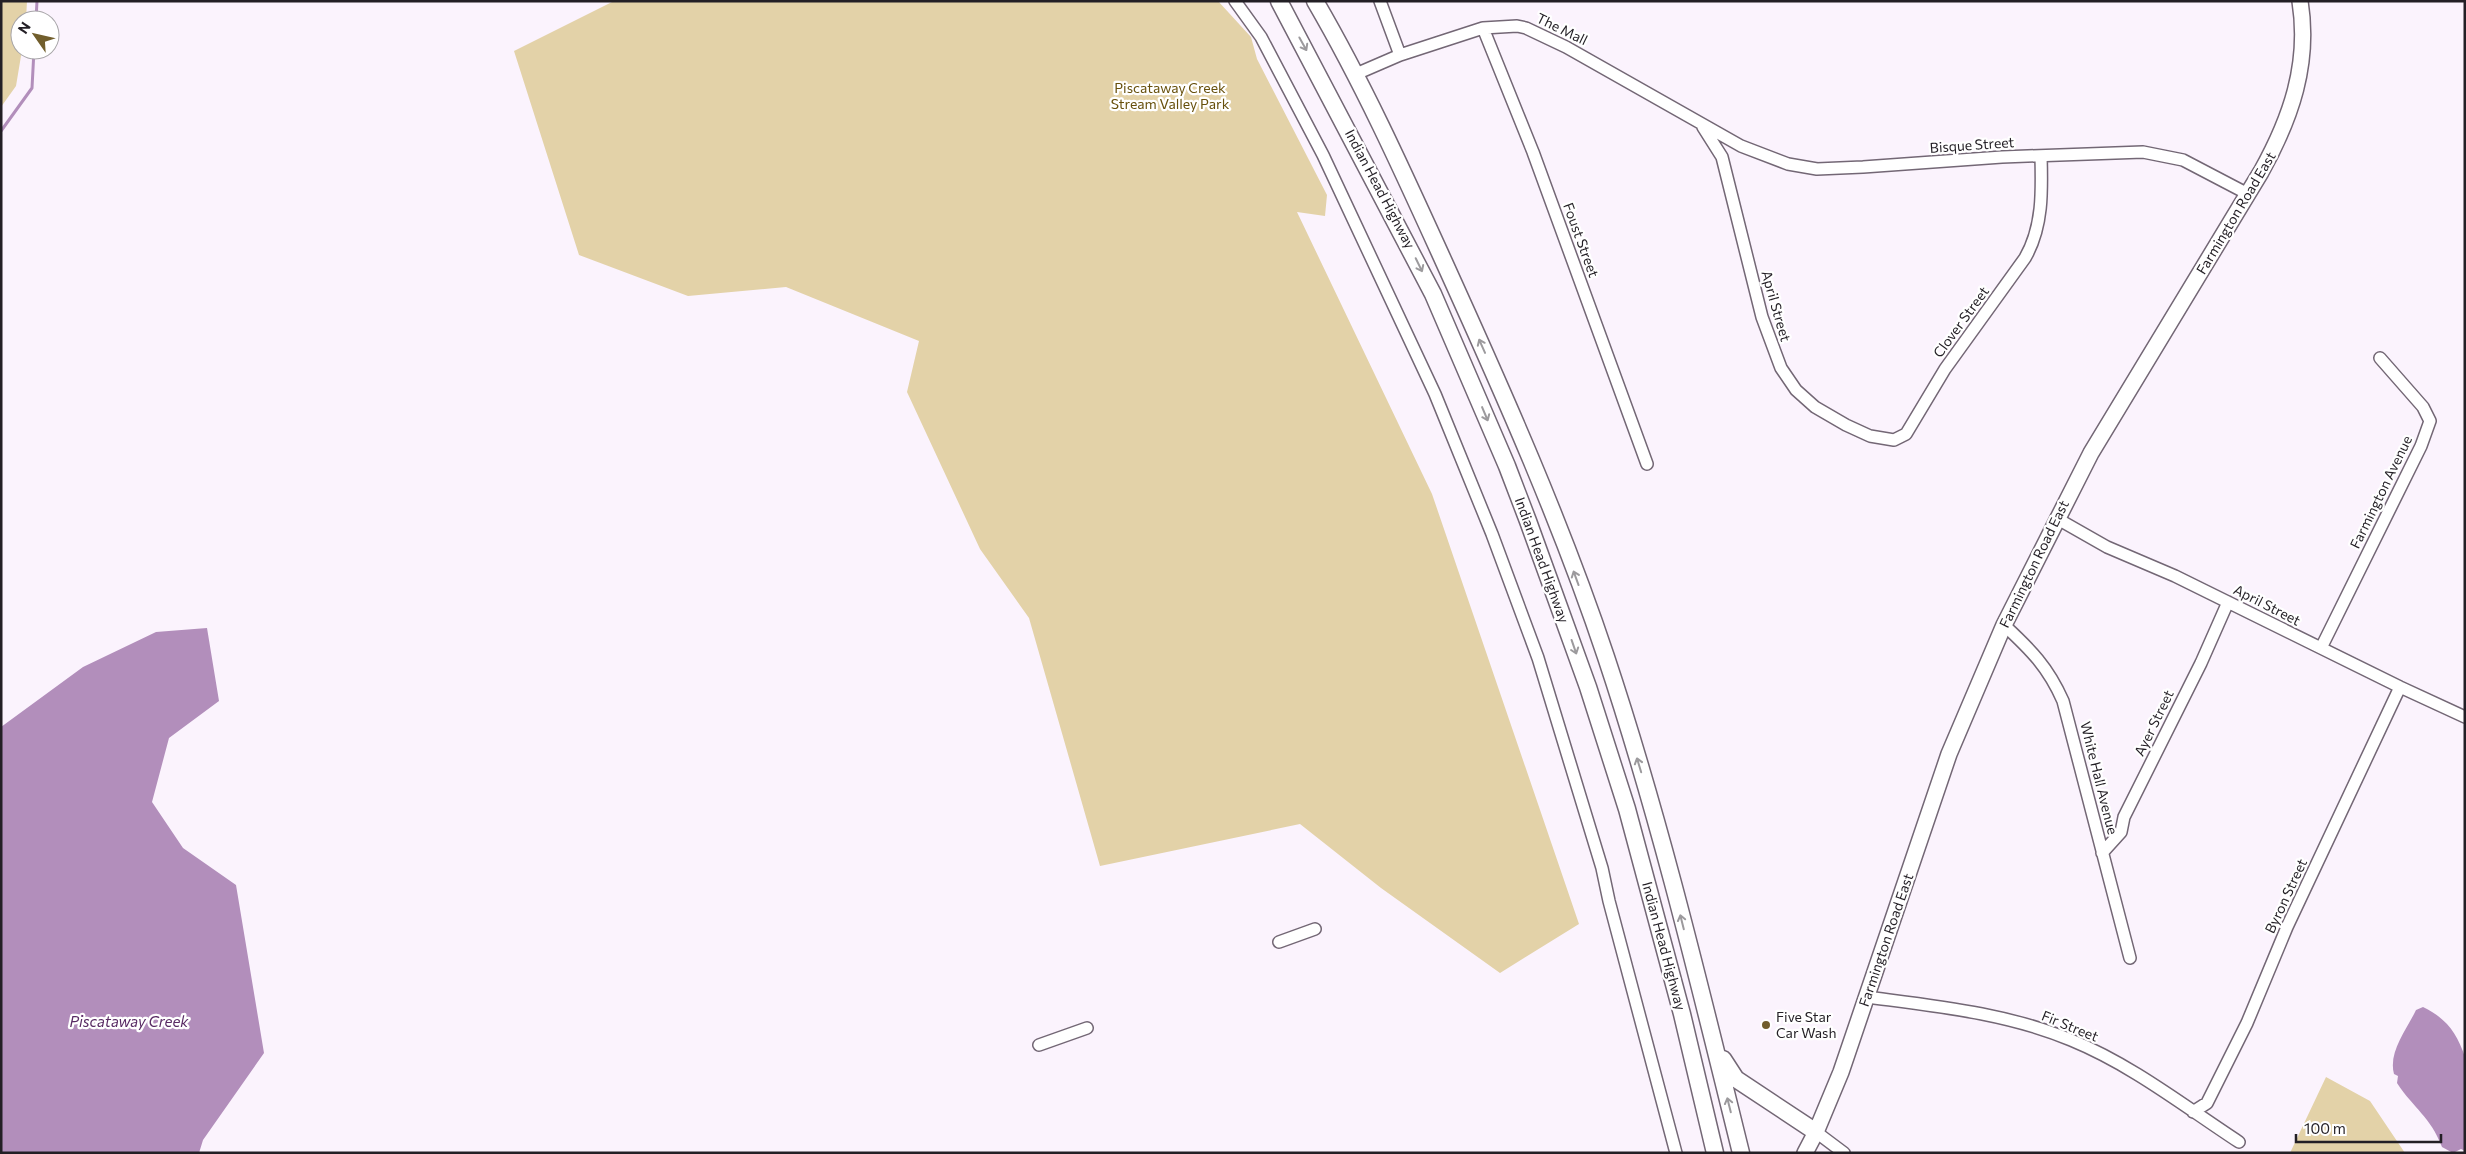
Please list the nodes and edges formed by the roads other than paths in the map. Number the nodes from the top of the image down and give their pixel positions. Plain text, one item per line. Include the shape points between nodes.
1 (1235, 1) edge
2 (1280, 1) edge
3 (1315, 1) edge
4 (1380, 1) edge
5 (2300, 1) edge
6 (1484, 28) junction
7 (1400, 54) junction
8 (1356, 74) junction
9 (1699, 121) junction
10 (2041, 156) junction
11 (2248, 194) junction
12 (2380, 358) dead end
13 (1894, 440) joint
14 (1647, 464) dead end
15 (2056, 518) junction
16 (2228, 602) junction
17 (2004, 626) junction
18 (2321, 648) junction
19 (2400, 688) junction
20 (2465, 717) edge
21 (2102, 853) junction
22 (1315, 929) dead end
23 (1279, 942) dead end
24 (2130, 958) dead end
25 (1867, 997) junction
26 (1702, 1002) junction
27 (1087, 1028) dead end
28 (1039, 1045) dead end
29 (2193, 1112) junction
30 (1816, 1132) junction
31 (2239, 1142) dead end
32 (1676, 1153) edge
33 (1715, 1153) edge
34 (1741, 1153) edge
35 (1805, 1153) edge
36 (1844, 1153) edge

1 - 32 street via 1261,37 1360,231 1436,394 1492,534 1538,658 1599,859
2 -> 33 highway, Indian Head Highway via 1434,294 1528,520 1585,678 1627,808
3 - 8 highway, Indian Head Highway
4 - 7 street
5 - 11 main road, Farmington Road East via 2303,35 2296,94 2276,145
6 - 7 street, The Mall
6 - 9 street, The Mall via 1517,26 1543,35
6 - 14 street, Foust Street
7 - 8 street, The Mall
26 -> 8 highway, Indian Head Highway via 1640,767 1595,628 1520,430
9 - 10 street, Bisque Street via 1756,153 1788,164 1818,168
9 - 13 street, April Street via 1722,157 1762,317 1774,355 1788,380 1815,406 1846,425 1870,436
10 - 11 street, Bisque Street via 2131,152 2170,156 2198,166
10 - 13 street, Clover Street via 2040,213 2033,242 2021,265 1945,369 1910,428
11 - 15 main road, Farmington Road East via 2091,453
12 - 18 street, Farmington Avenue via 2423,407 2430,421 2421,446
15 - 16 street, April Street via 2107,547
15 - 17 main road, Farmington Road East
16 - 18 street, April Street
16 - 21 street, Ayer Street via 2124,817 2121,832
17 - 21 street, White Hall Avenue via 2036,655 2053,678 2070,722
17 - 25 main road, Farmington Road East via 1949,754
18 - 19 street, April Street
19 - 20 street, April Street
19 - 29 street, Byron Street via 2287,927 2247,1023 2207,1103
21 - 24 street, White Hall Avenue
22 - 23 street
25 - 29 street, Fir Street via 1963,1010 2054,1033 2136,1072
25 - 30 main road, Farmington Road East
26 - 30 highway via 1730,1074
34 -> 26 highway, Indian Head Highway
27 - 28 street
29 - 31 street, Fir Street
30 - 35 main road, Farmington Road East
30 - 36 street

